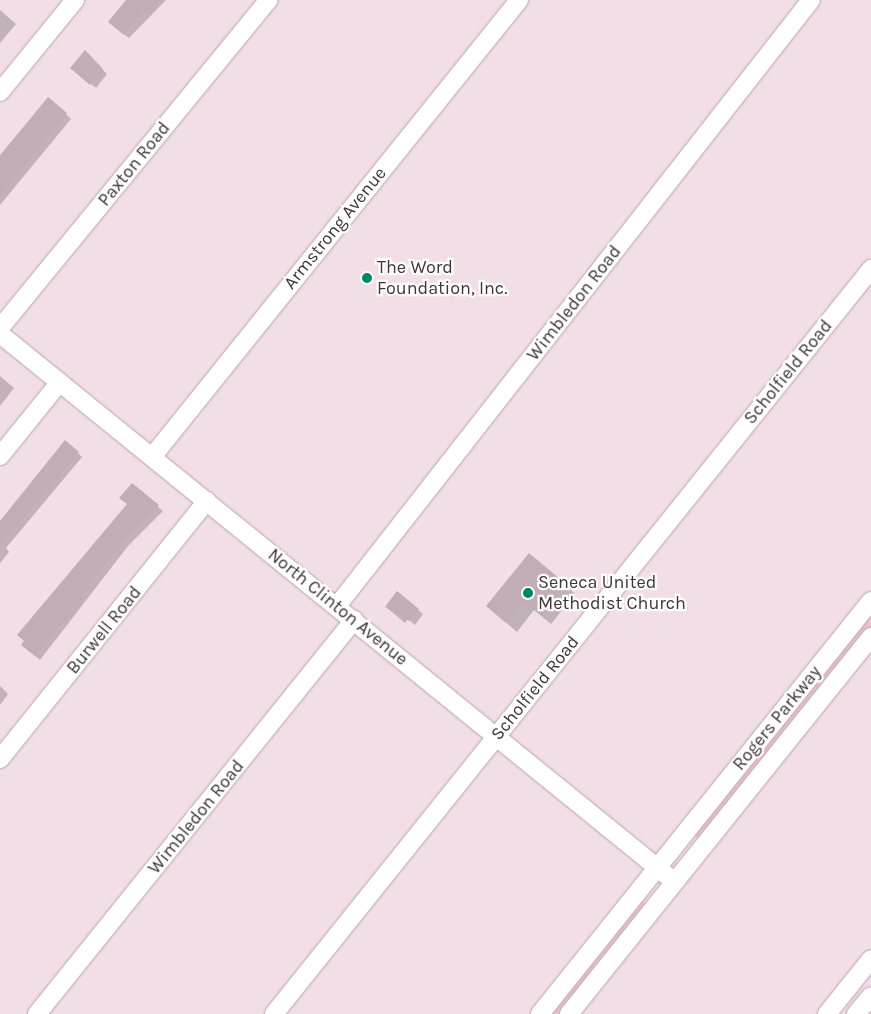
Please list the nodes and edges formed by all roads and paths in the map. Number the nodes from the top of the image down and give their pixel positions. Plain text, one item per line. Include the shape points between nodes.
1 (75, 0) edge
2 (268, 0) edge
3 (519, 0) edge
4 (812, 0) edge
5 (0, 92) edge
6 (871, 269) edge
7 (0, 328) edge
8 (0, 334) edge
9 (60, 382) junction
10 (0, 456) edge
11 (152, 457) junction
12 (207, 501) junction
13 (871, 601) edge
14 (337, 606) junction
15 (354, 620) junction
16 (871, 636) edge
17 (496, 736) junction
18 (0, 760) edge
19 (683, 835) junction
20 (700, 850) junction
21 (657, 868) junction
22 (675, 882) junction
23 (871, 959) edge
24 (843, 994) junction
25 (863, 1006) edge
26 (38, 1014) edge
27 (274, 1014) edge
28 (540, 1014) edge
29 (569, 1014) edge
30 (827, 1014) edge

1 - 5 street
2 - 7 street, Paxton Road
3 - 11 street, Armstrong Avenue
4 - 14 street, Wimbledon Road
6 - 17 street, Scholfield Road
8 - 9 street, North Clinton Avenue
9 - 10 street
9 - 11 street, North Clinton Avenue
11 - 12 street, North Clinton Avenue
12 - 14 street, North Clinton Avenue
12 - 18 street, Burwell Road
13 - 19 street, Rogers Parkway
14 - 15 street, North Clinton Avenue
15 - 17 street, North Clinton Avenue
15 - 26 street, Wimbledon Road
16 - 20 street, Rogers Parkway
17 - 21 street, North Clinton Avenue
17 - 27 street, Scholfield Road
19 - 20 street
19 - 21 street, Rogers Parkway
20 - 22 street, Rogers Parkway
21 - 22 street, North Clinton Avenue
21 - 28 street, Rogers Parkway
22 - 29 street, Rogers Parkway
23 - 24 street
24 - 25 street
24 - 30 street

